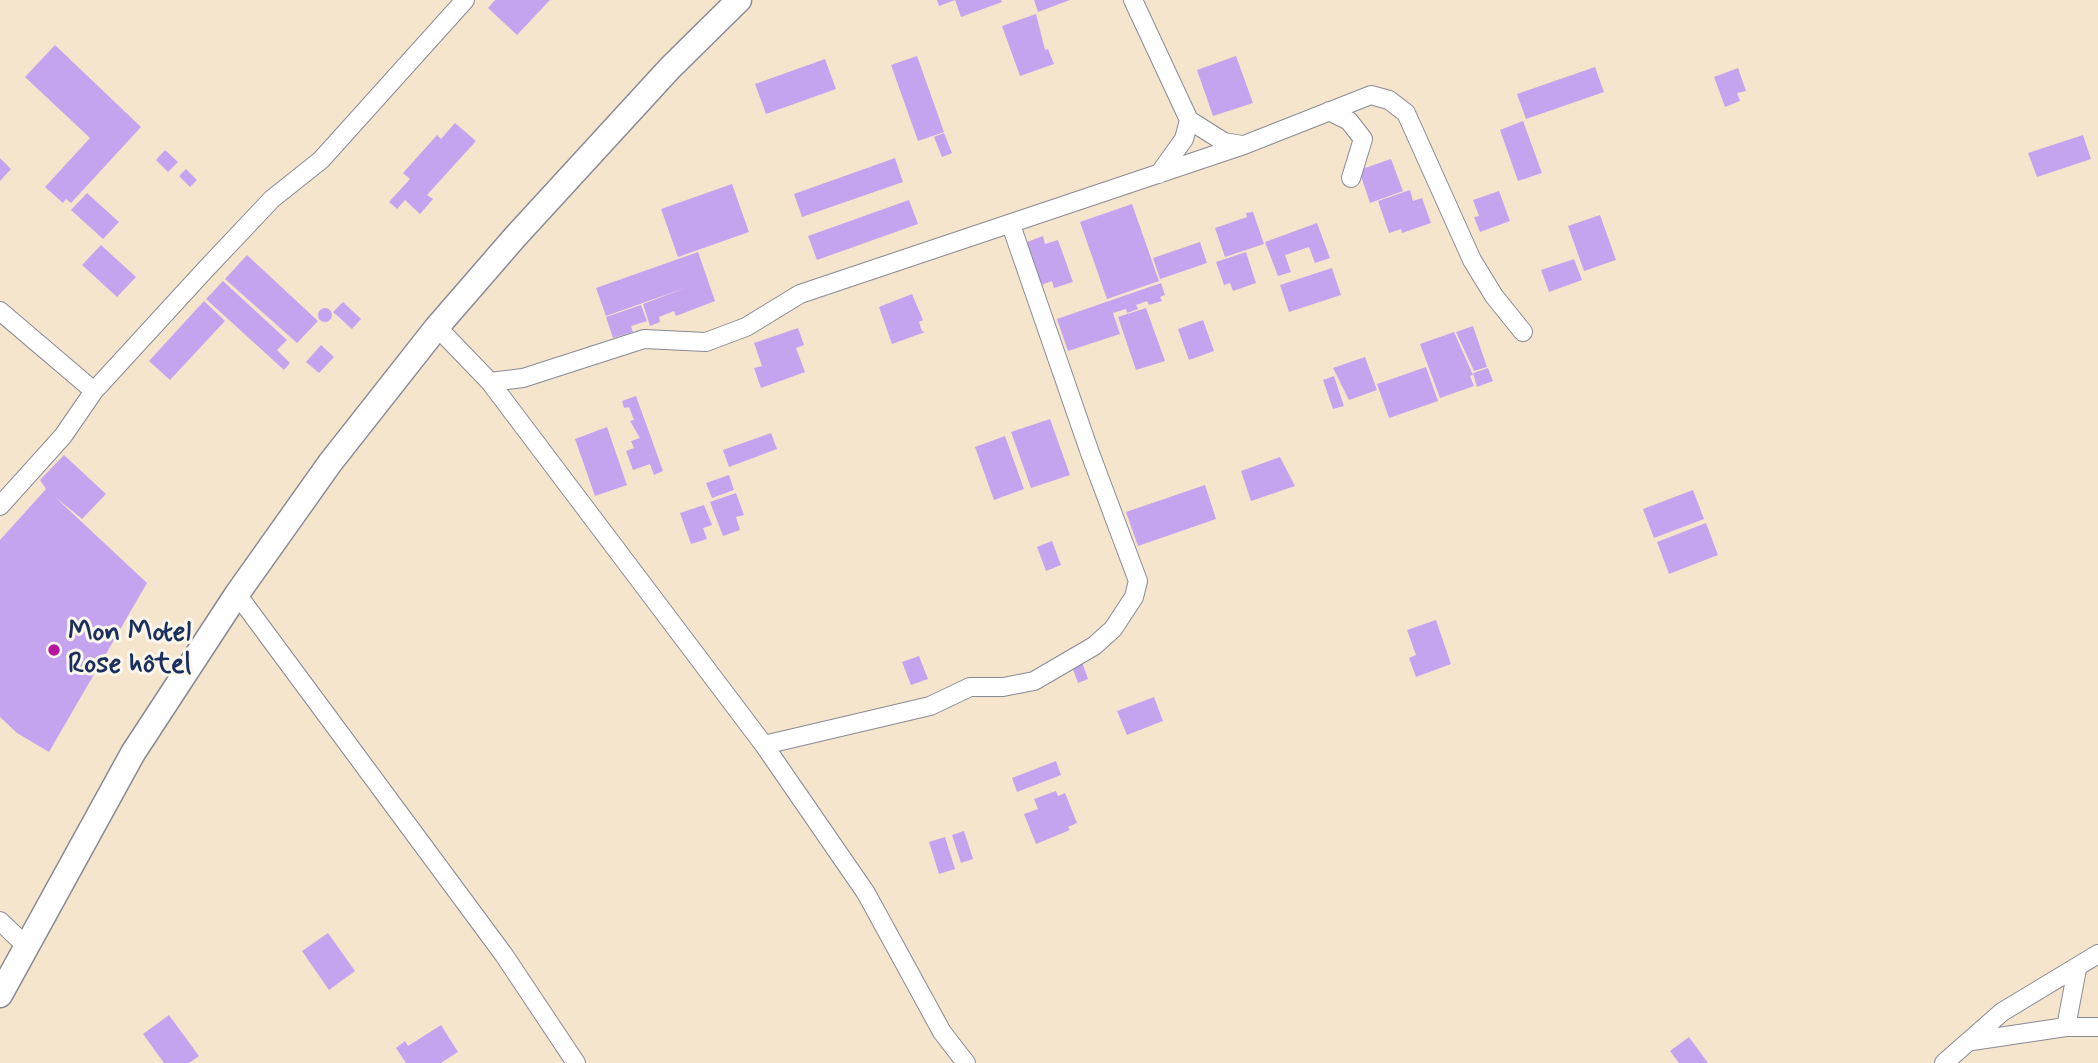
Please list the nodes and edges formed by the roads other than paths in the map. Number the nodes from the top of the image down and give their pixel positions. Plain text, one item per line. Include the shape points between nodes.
1 (465, 0) edge
2 (739, 0) edge
3 (1133, 0) edge
4 (1329, 111) junction
5 (1189, 120) junction
6 (1244, 145) junction
7 (1159, 174) junction
8 (1351, 178) dead end
9 (1011, 225) junction
10 (0, 311) edge
11 (437, 327) junction
12 (1523, 332) dead end
13 (490, 382) junction
14 (94, 391) junction
15 (0, 506) edge
16 (237, 594) junction
17 (764, 745) junction
18 (0, 921) edge
19 (25, 945) junction
20 (2098, 954) edge
21 (2077, 969) junction
22 (0, 995) edge
23 (2066, 1027) junction
24 (2098, 1027) edge
25 (1972, 1041) junction
26 (576, 1063) edge
27 (966, 1063) edge
28 (1944, 1063) edge

1 - 14 street via 321,160 272,199
2 - 11 main road via 591,152
3 - 5 street
4 - 6 street
4 - 8 street via 1349,121 1363,139
4 - 12 street via 1371,95 1389,100 1406,113 1472,260
5 - 6 street via 1224,142
5 - 7 street via 1184,139
6 - 7 street
7 - 9 street
9 - 13 street via 800,295 746,327 706,342 644,339 523,378
9 - 17 street via 1138,581 1134,597 1113,629 1094,646 1034,681 970,687 930,706
10 - 14 street
11 - 13 street
11 - 16 main road via 330,463
13 - 17 street
14 - 15 street via 62,436
16 - 19 main road via 133,752
16 - 26 street via 505,955
17 - 27 street via 866,892 942,1032
18 - 19 street
19 - 22 main road
20 - 21 street
21 - 23 street
21 - 25 street via 2002,1013
23 - 24 street
23 - 25 street
25 - 28 street

